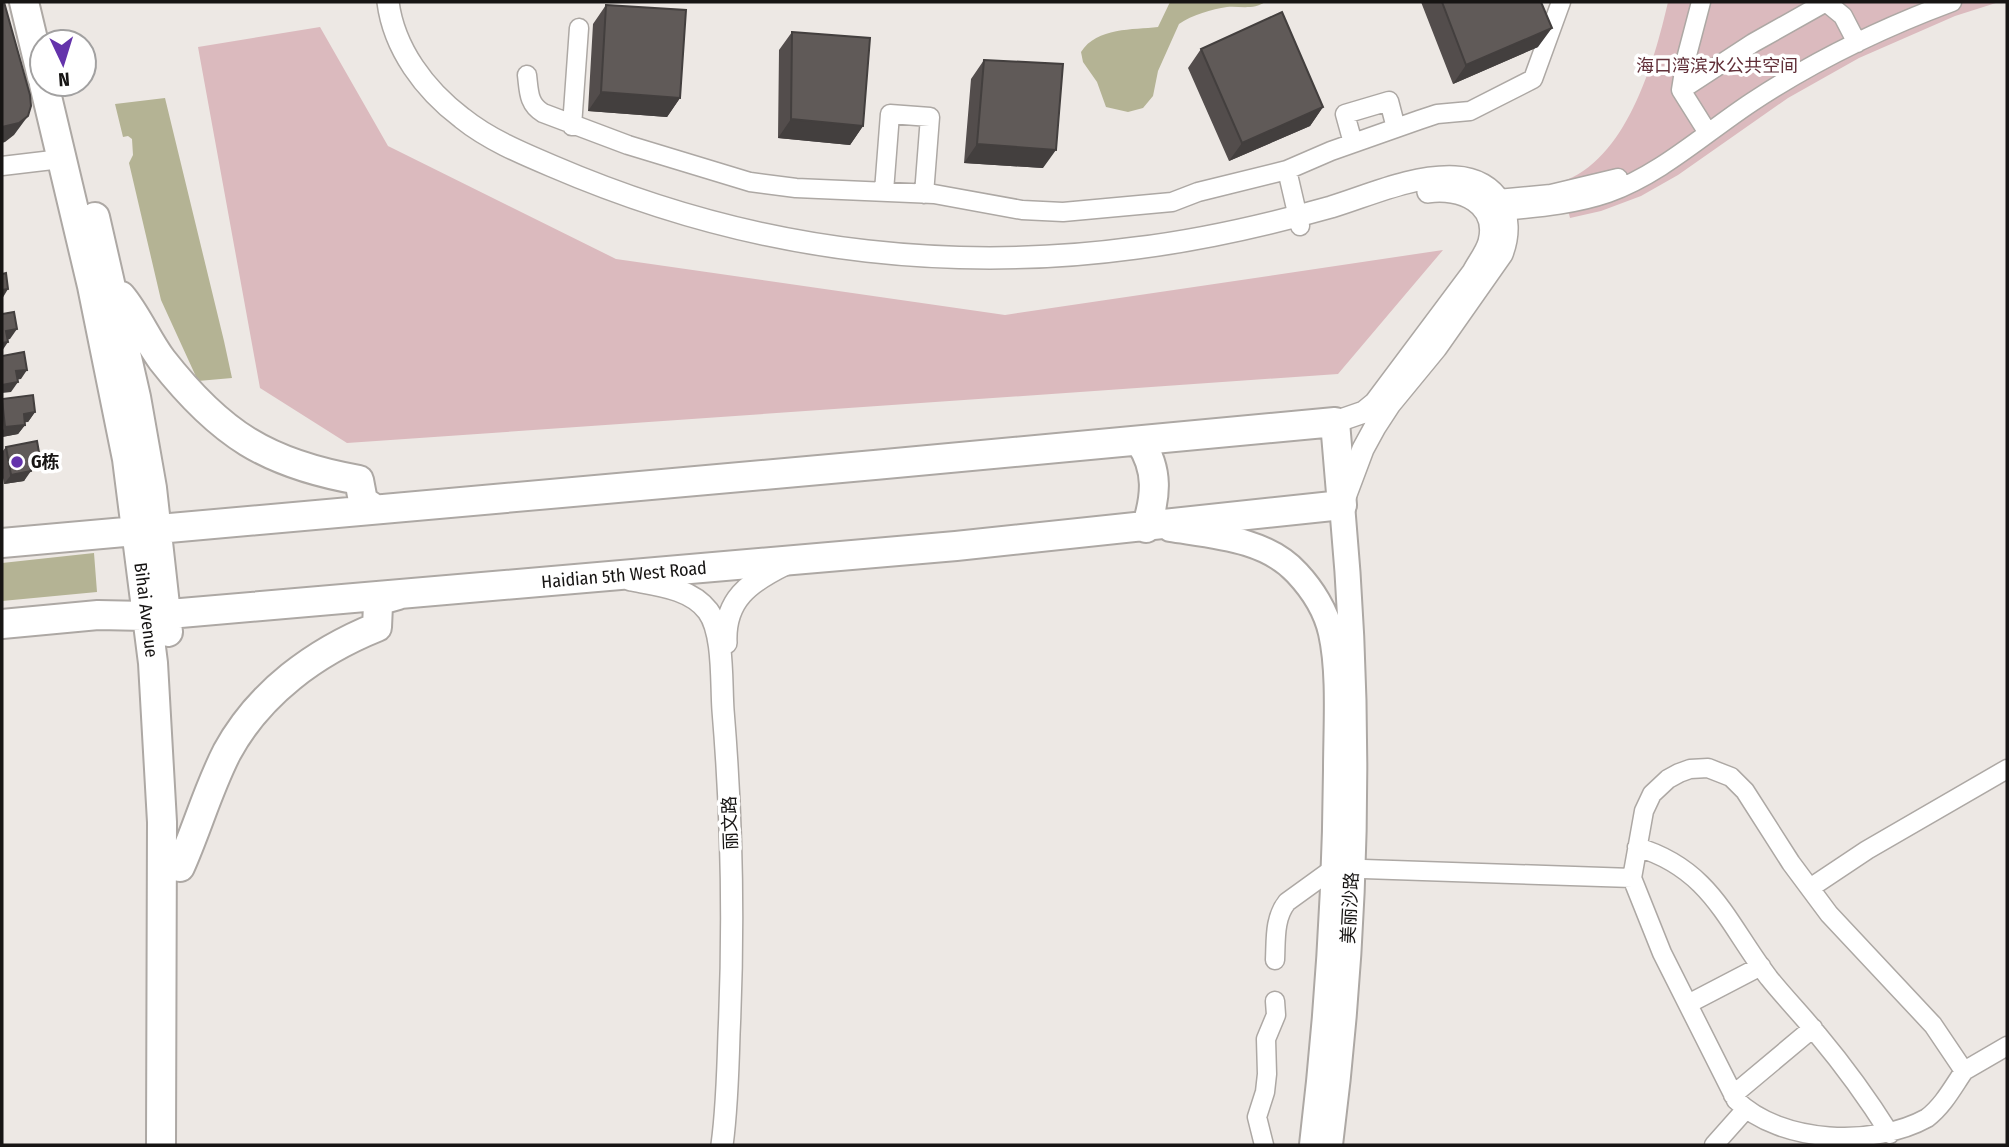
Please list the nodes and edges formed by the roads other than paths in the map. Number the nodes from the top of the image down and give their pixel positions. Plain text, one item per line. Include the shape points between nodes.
1 (24, 2) edge
2 (44, 2) edge
3 (372, 2) edge
4 (388, 2) edge
5 (1561, 2) edge
6 (1700, 2) edge
7 (1826, 2) edge
8 (1931, 2) edge
9 (1952, 2) edge
10 (30, 28) edge
11 (50, 28) edge
12 (579, 28) dead end
13 (1855, 39) junction
14 (527, 75) dead end
15 (1681, 90) junction
16 (47, 98) edge
17 (67, 98) edge
18 (572, 125) junction
19 (1396, 128) junction
20 (1706, 129) junction
21 (1353, 143) junction
22 (61, 159) junction
23 (2, 166) edge
24 (1287, 170) junction
25 (884, 191) junction
26 (924, 194) junction
27 (1491, 206) junction
28 (1298, 221) junction
29 (112, 285) junction
30 (1335, 422) junction
31 (1152, 441) junction
32 (1342, 505) junction
33 (375, 509) junction
34 (1150, 527) junction
35 (147, 530) junction
36 (2, 543) edge
37 (796, 559) junction
38 (608, 576) junction
39 (398, 595) junction
40 (156, 615) junction
41 (2, 624) edge
42 (1343, 670) junction
43 (2007, 769) edge
44 (1637, 847) junction
45 (180, 867) junction
46 (1343, 868) junction
47 (1632, 878) junction
48 (1810, 888) junction
49 (1275, 960) dead end
50 (1761, 966) junction
51 (1275, 1001) dead end
52 (1688, 1004) junction
53 (1813, 1028) junction
54 (2007, 1046) edge
55 (1964, 1071) junction
56 (1733, 1095) junction
57 (1746, 1110) junction
58 (1890, 1133) junction
59 (161, 1145) edge
60 (179, 1145) edge
61 (722, 1145) edge
62 (730, 1145) edge
63 (1264, 1145) edge
64 (1312, 1145) edge
65 (1330, 1145) edge
66 (1714, 1145) edge

1 - 10 main road
2 - 11 main road
3 - 28 street via 405,73 438,111 460,127 516,159 587,190 711,231 814,253 892,262 1020,266 1200,247
4 - 28 street via 395,30 419,76 463,119 568,173 702,219 791,240 869,251 1004,258 1135,249
5 - 19 street via 1533,79 1470,111 1437,114
6 - 15 street
7 - 13 street via 1843,16
7 - 15 street
8 - 13 street
9 - 13 street
12 - 18 street
13 - 20 street
14 - 18 street via 534,108
15 - 20 street
16 - 22 main road, Bihai Avenue
17 - 29 main road, Bihai Avenue
18 - 25 street via 750,182
19 - 21 street
19 - 21 street via 1389,101 1345,114
20 - 27 street via 1643,176 1608,192 1554,206
21 - 24 street
22 - 23 street
22 - 35 main road, Bihai Avenue via 132,489
24 - 26 street via 1172,202 1063,212
24 - 28 street
25 - 26 street
25 - 26 street via 890,114 930,117
27 - 28 street via 1490,188 1474,180 1436,178 1386,189
27 - 30 street via 1489,241 1473,272 1375,403
27 - 32 street via 1508,233 1502,254 1375,426
29 - 33 main road via 161,359 210,414 257,448 286,461 318,473 359,480 363,501
29 - 35 main road, Bihai Avenue via 136,397
30 - 31 main road
30 - 32 main road
31 - 33 main road
31 - 34 main road via 1155,482
32 - 34 main road, Haidian 5th West Road
32 - 42 main road via 1350,598
33 - 35 main road
34 - 37 main road, Haidian 5th West Road
34 - 42 main road via 1256,546 1287,563 1310,588 1326,618
35 - 36 main road
35 - 40 main road, Bihai Avenue
37 - 38 main road, Haidian 5th West Road
37 - 62 street, 丽文路 via 750,586 732,604 726,623 740,891
38 - 39 main road, Haidian 5th West Road
38 - 61 street, 丽文路 via 692,597 706,609 716,631 732,872
39 - 40 main road, Haidian 5th West Road
39 - 45 main road via 378,605 377,627 293,674 249,718 228,752
40 - 41 main road, Haidian 5th West Road
40 - 45 main road, Bihai Avenue via 177,731
40 - 59 main road, Bihai Avenue via 162,822
42 - 46 main road, 美丽沙路
43 - 48 street
44 - 47 street
44 - 48 street via 1644,811 1658,787 1679,773 1708,768 1741,786
44 - 50 street via 1668,858 1699,881
45 - 60 main road, Bihai Avenue
46 - 47 street
46 - 49 street via 1281,909
46 - 64 main road, 美丽沙路
46 - 65 main road, 美丽沙路 via 1341,1046
47 - 52 street
48 - 55 street via 1942,1036
50 - 52 street
50 - 53 street
51 - 63 street via 1276,1014 1266,1039 1265,1092 1257,1117
52 - 56 street
53 - 56 street
53 - 58 street
54 - 55 street
55 - 58 street via 1928,1117
56 - 57 street
57 - 58 street via 1822,1139
57 - 66 street

